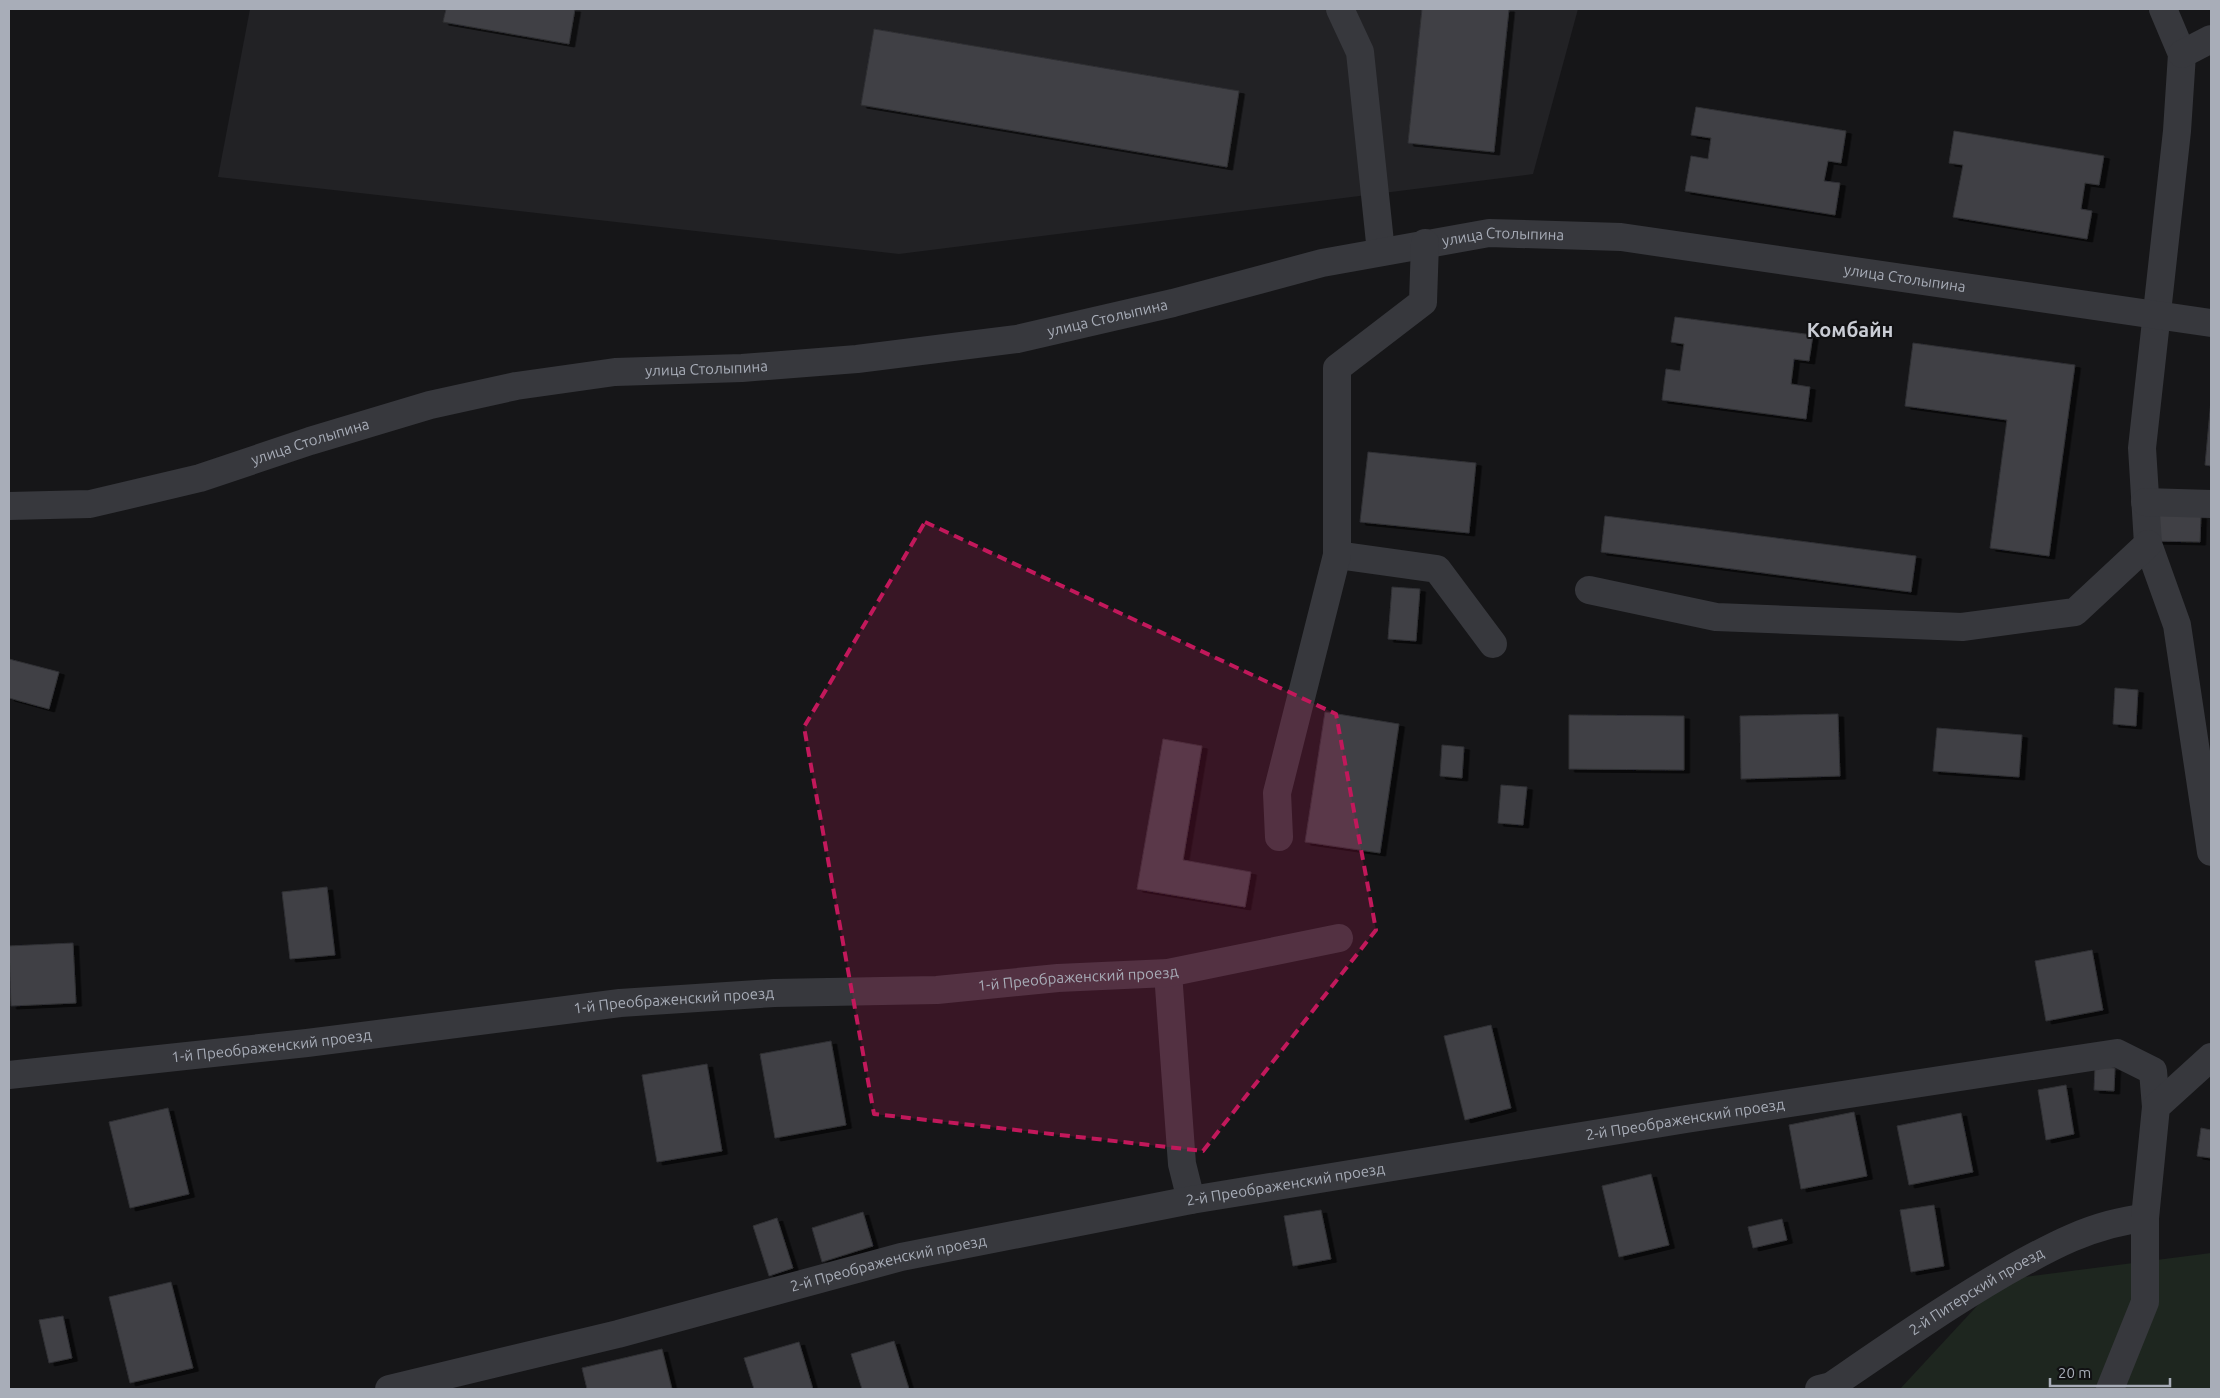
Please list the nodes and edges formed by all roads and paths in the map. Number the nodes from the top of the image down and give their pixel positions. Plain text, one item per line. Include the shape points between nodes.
1 (1340, 9) edge
2 (2164, 9) edge
3 (2211, 39) edge
4 (2182, 54) junction
5 (1425, 243) junction
6 (1381, 252) junction
7 (2156, 315) junction
8 (2211, 323) edge
9 (2145, 502) junction
10 (2211, 504) edge
11 (9, 506) edge
12 (2148, 544) junction
13 (1337, 555) junction
14 (1589, 590) dead end
15 (1493, 644) dead end
16 (1279, 837) dead end
17 (2211, 852) edge
18 (1339, 938) dead end
19 (1168, 973) junction
20 (2211, 1057) edge
21 (9, 1075) edge
22 (2156, 1107) junction
23 (1191, 1200) junction
24 (2145, 1218) junction
25 (389, 1389) edge
26 (1819, 1389) edge
27 (2110, 1389) edge

1 - 6 street via 1360,52
2 - 4 street
3 - 4 street
4 - 7 street via 2177,132
5 - 6 street, улица Столыпина
5 - 7 street, улица Столыпина via 1489,233 1621,237
5 - 13 street via 1423,302 1337,368
6 - 11 street, улица Столыпина via 1322,263 1173,303 1017,339 857,359 742,368 615,372 516,386 430,404 200,478 99,502
7 - 8 street, улица Столыпина
7 - 9 street via 2142,448
9 - 10 street
9 - 12 street
12 - 14 street via 2075,612 1962,627 1716,617
12 - 17 street via 2177,625
13 - 15 street via 1437,569
13 - 16 street via 1277,794
18 - 19 street, 1-й Преображенский проезд
19 - 21 street, 1-й Преображенский проезд via 1058,978 937,990 774,993 620,1003
19 - 23 street via 1182,1164
20 - 22 street
22 - 23 street, 2-й Преображенский проезд via 2154,1071 2117,1053
22 - 24 street
23 - 25 street, 2-й Преображенский проезд via 901,1257 618,1334
24 - 26 street, 2-й Питерский проезд via 2120,1220 2058,1242 1958,1300 1831,1386
24 - 27 street via 2145,1302

